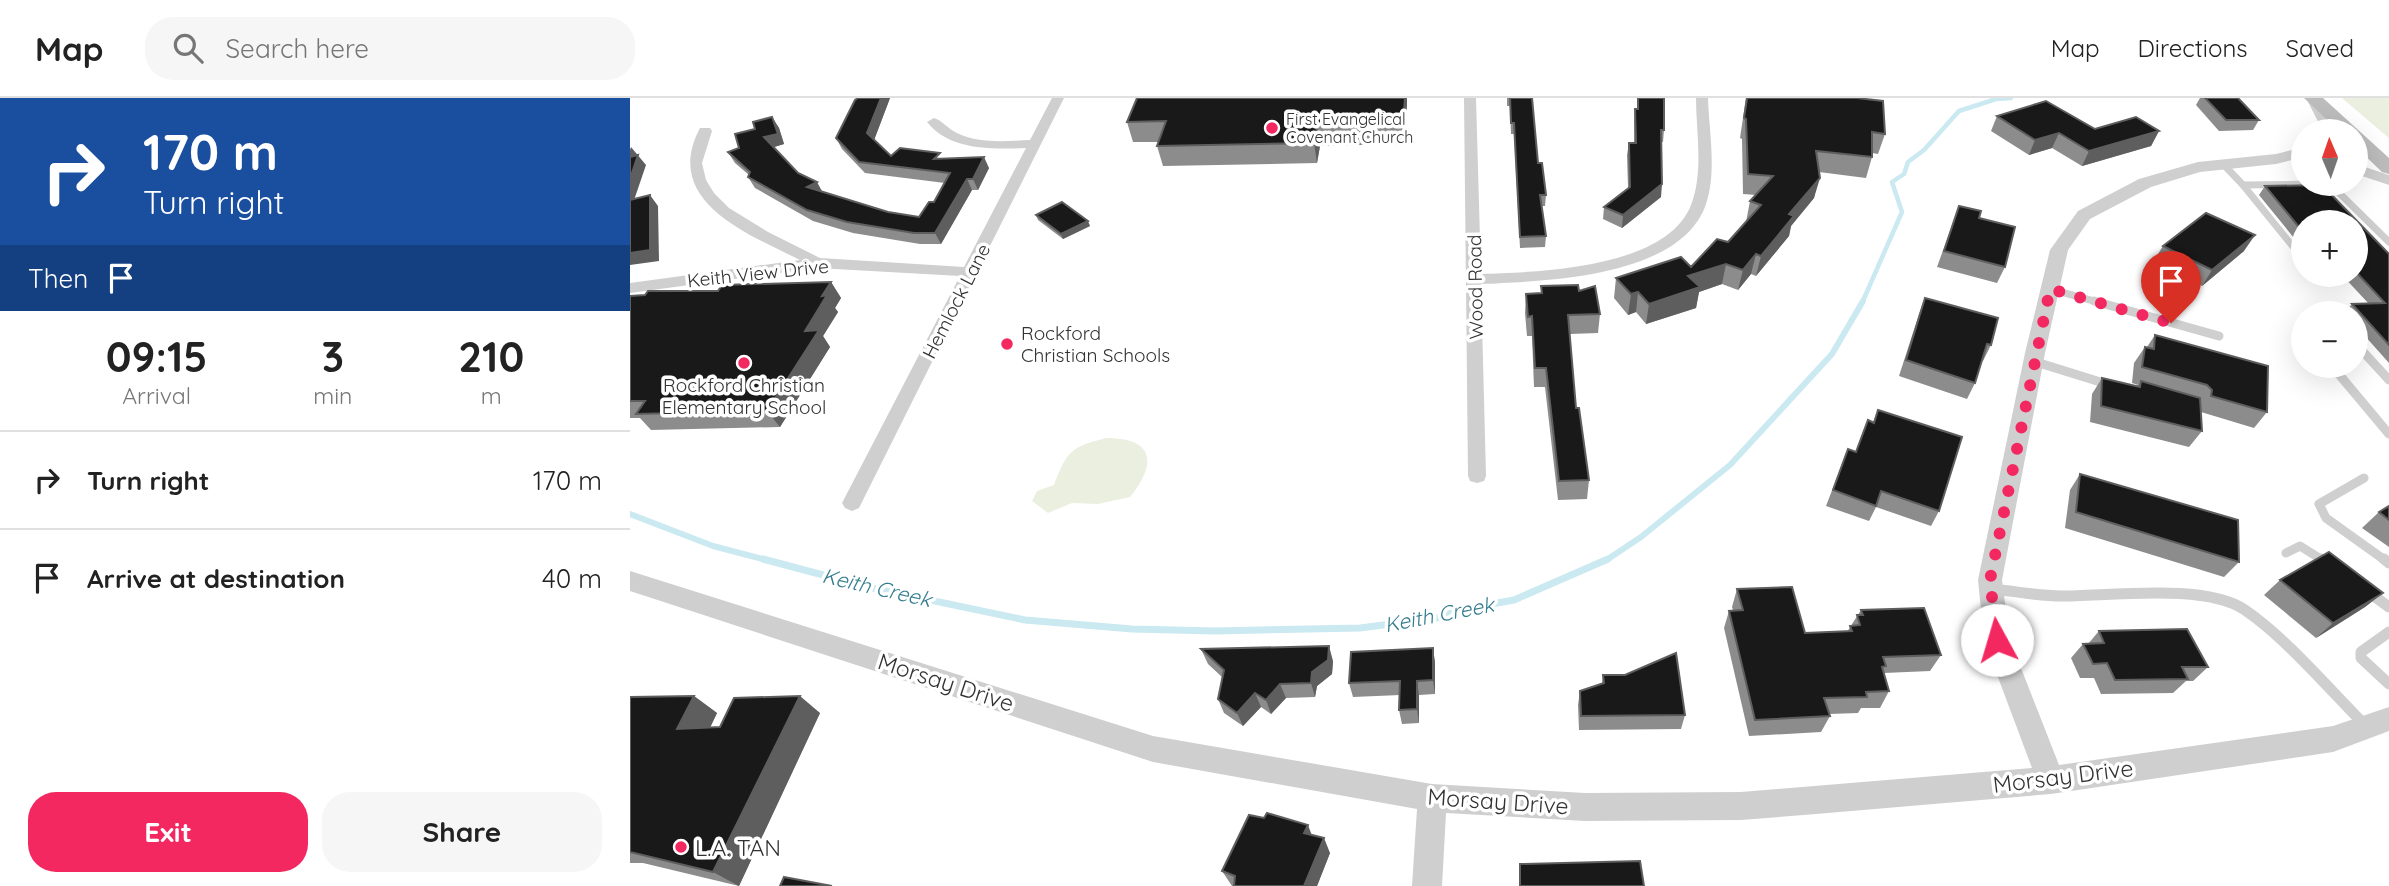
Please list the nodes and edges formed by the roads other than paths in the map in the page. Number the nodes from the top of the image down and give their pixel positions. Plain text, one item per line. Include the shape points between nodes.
1 (1058, 98) edge
2 (1469, 98) edge
3 (1702, 98) edge
4 (2314, 100) edge
5 (2324, 119) edge
6 (2335, 119) edge
7 (934, 122) dead end
8 (705, 131) dead end
9 (1035, 144) junction
10 (2368, 148) edge
11 (2291, 155) edge
12 (2277, 159) junction
13 (2291, 161) edge
14 (2223, 164) junction
15 (2389, 168) edge
16 (2368, 173) edge
17 (2389, 180) edge
18 (2291, 184) edge
19 (2243, 185) junction
20 (2342, 196) edge
21 (2389, 242) edge
22 (2291, 244) edge
23 (817, 263) junction
24 (971, 272) junction
25 (1475, 279) junction
26 (630, 289) edge
27 (2050, 289) junction
28 (2219, 336) dead end
29 (2368, 357) edge
30 (2034, 361) junction
31 (2342, 378) edge
32 (2389, 380) edge
33 (2125, 388) edge
34 (2389, 434) edge
35 (1477, 476) dead end
36 (2364, 478) dead end
37 (852, 503) dead end
38 (2286, 553) dead end
39 (2389, 563) edge
40 (2338, 570) edge
41 (630, 581) edge
42 (2358, 585) edge
43 (1991, 589) junction
44 (2389, 607) edge
45 (2389, 632) edge
46 (2389, 684) edge
47 (2378, 723) edge
48 (2051, 780) junction
49 (1432, 798) junction
50 (1427, 886) edge

1 - 9 street, Hemlock Lane
2 - 25 street, Wood Road
3 - 25 street via 1700,199 1690,220 1673,236 1631,259 1592,271
4 - 5 street
4 - 6 main road
7 - 9 street via 941,132 964,140
8 - 23 street via 695,163 704,189 719,207 743,225
9 - 24 street, Hemlock Lane
10 - 15 main road
11 - 12 street
12 - 13 street
12 - 14 street
14 - 19 lane
14 - 27 street via 2145,183 2084,215 2059,250
16 - 17 street
18 - 19 lane
19 - 22 lane
20 - 21 lane
23 - 24 street, Keith View Drive
23 - 26 street, Keith View Drive
24 - 37 street, Hemlock Lane
25 - 35 street, Wood Road
27 - 28 lane
27 - 30 street
29 - 32 lane
30 - 33 lane
30 - 43 street
31 - 34 lane
36 - 39 lane via 2319,504 2326,519
38 - 40 lane via 2307,547
41 - 49 street, Morsay Drive via 1153,749
42 - 44 lane
43 - 47 lane via 2058,596 2192,594 2227,601 2245,610
43 - 48 street via 1997,640
45 - 46 lane via 2361,652 2361,658
47 - 48 street, Morsay Drive via 2333,740
48 - 49 street, Morsay Drive via 1741,806 1585,807
49 - 50 street

